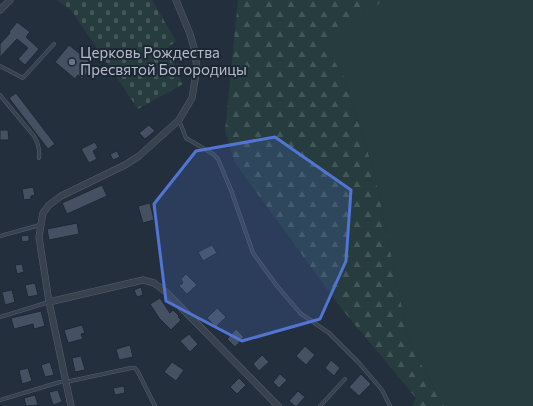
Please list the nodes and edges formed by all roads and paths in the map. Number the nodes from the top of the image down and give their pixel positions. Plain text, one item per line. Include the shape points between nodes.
1 (10, 0) edge
2 (176, 0) edge
3 (0, 10) edge
4 (54, 44) dead end
5 (0, 66) edge
6 (0, 95) edge
7 (179, 120) junction
8 (38, 158) dead end
9 (40, 225) junction
10 (0, 236) edge
11 (49, 302) junction
12 (0, 317) edge
13 (345, 379) dead end
14 (66, 382) junction
15 (0, 400) edge
16 (71, 406) edge
17 (154, 406) edge
18 (278, 406) edge
19 (320, 406) edge
20 (390, 406) edge

1 - 3 street
2 - 7 street via 190,34 197,68 192,98
4 - 5 lane via 24,78
6 - 8 lane via 34,136
7 - 9 street via 139,156 49,204
7 - 20 lane via 186,138 218,159 253,253 277,286 300,313 328,333 359,363 382,390
9 - 10 lane
9 - 11 street via 39,238
11 - 12 lane
11 - 14 street
11 - 18 street via 143,280 154,283 166,292
13 - 19 lane
14 - 15 lane
14 - 16 street
14 - 17 lane via 134,368

